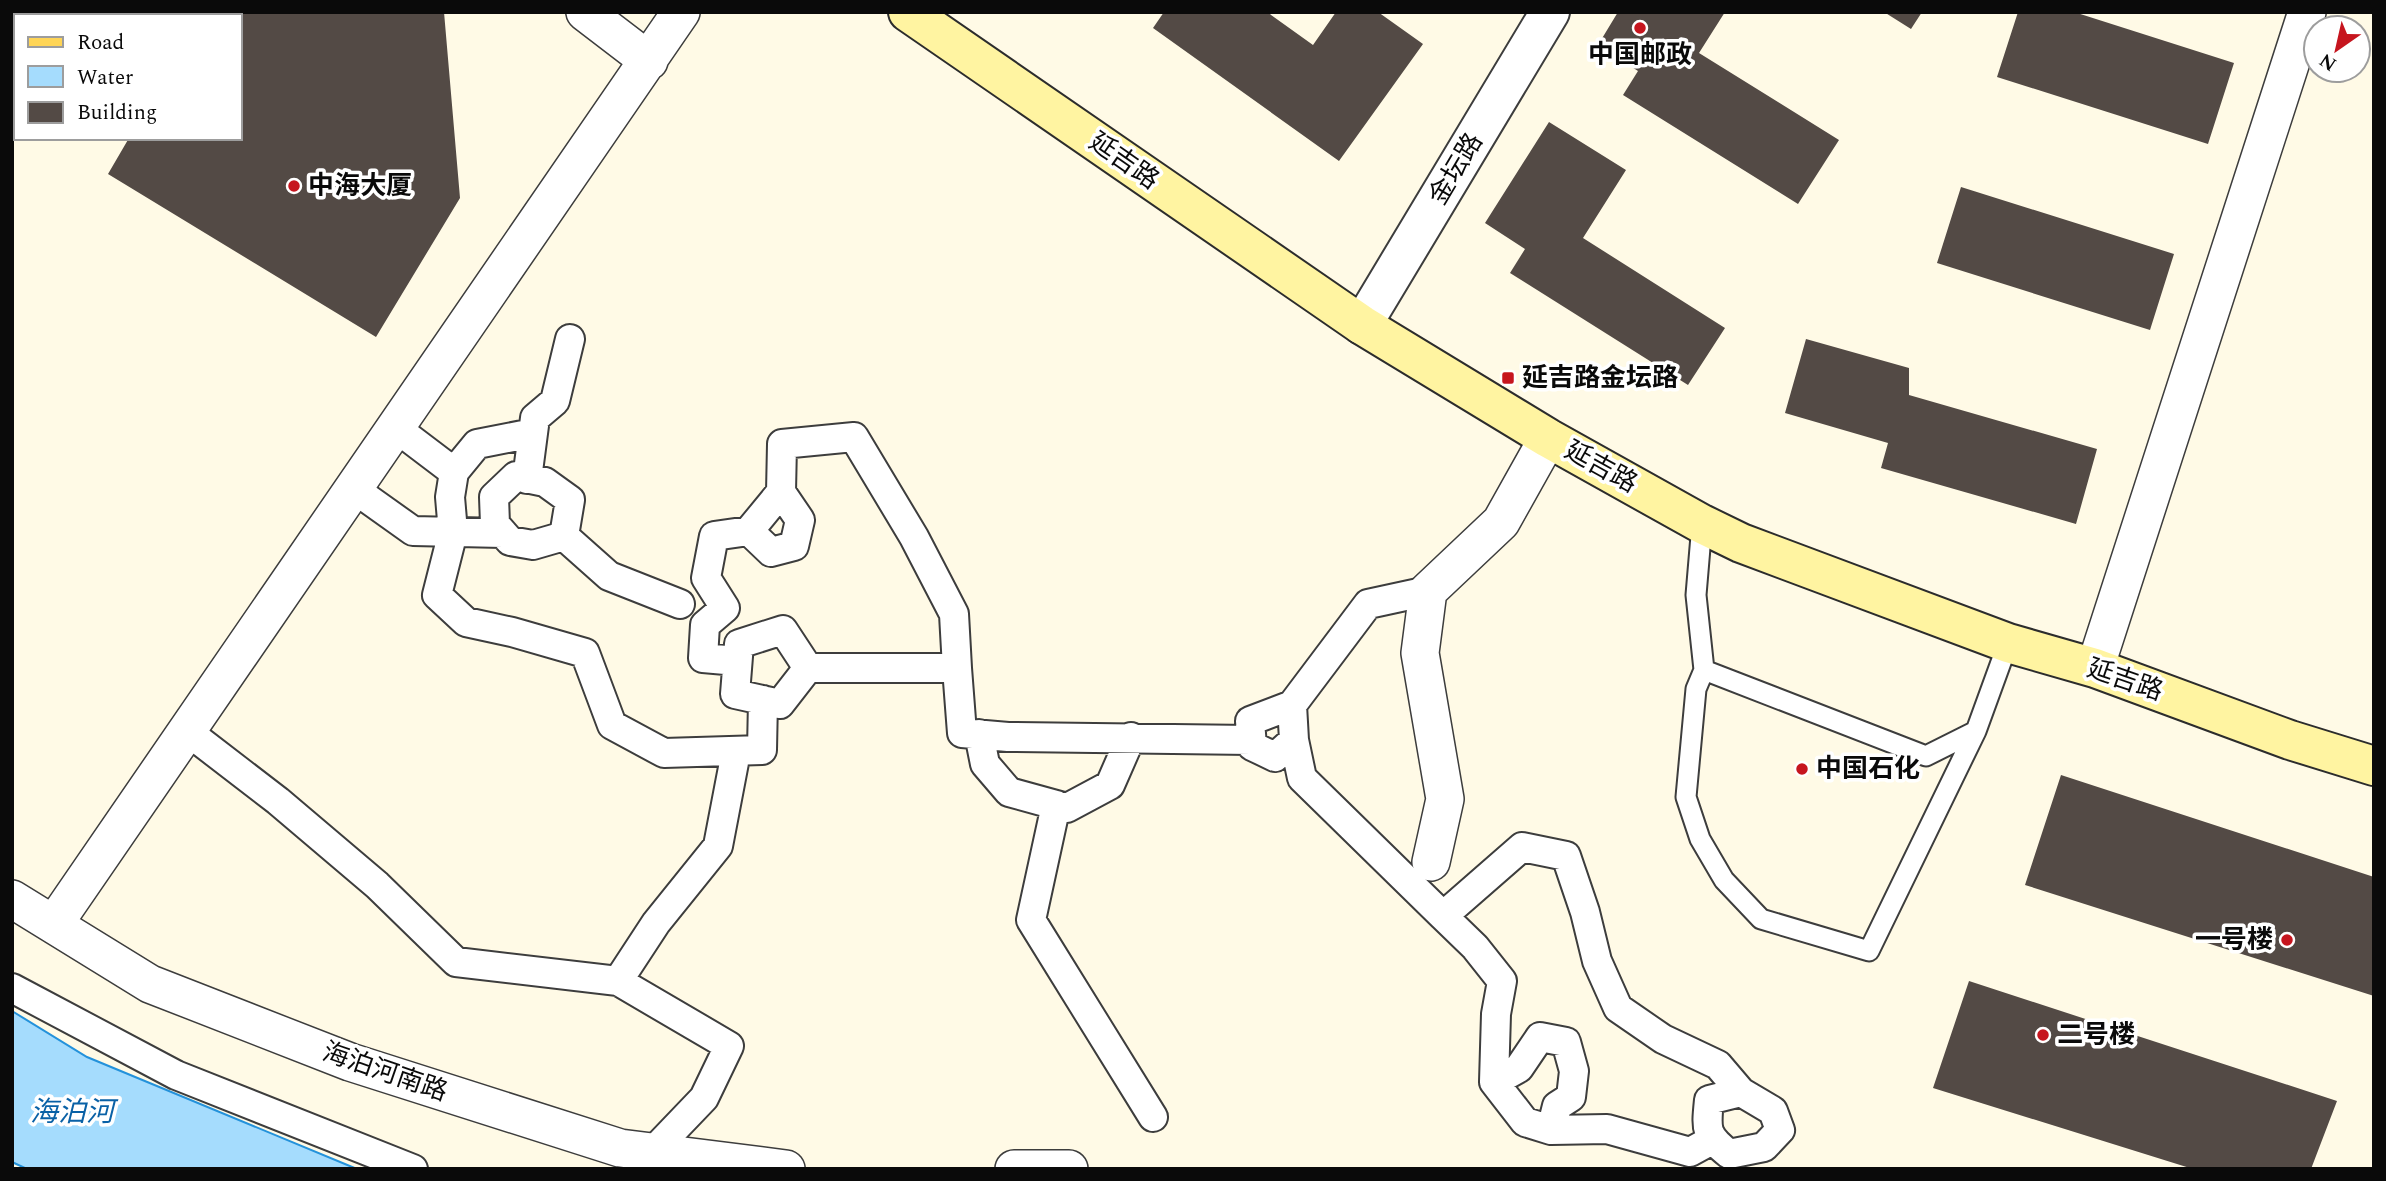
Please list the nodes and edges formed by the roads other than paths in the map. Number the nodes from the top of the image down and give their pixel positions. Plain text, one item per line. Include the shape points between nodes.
1 (584, 12) edge
2 (681, 12) edge
3 (908, 12) edge
4 (1550, 12) edge
5 (2306, 12) edge
6 (649, 61) junction
7 (1362, 325) junction
8 (570, 340) dead end
9 (396, 428) junction
10 (533, 433) junction
11 (1548, 438) junction
12 (454, 472) junction
13 (527, 479) junction
14 (354, 489) junction
15 (781, 492) junction
16 (1702, 524) junction
17 (749, 531) junction
18 (453, 532) junction
19 (503, 533) junction
20 (564, 536) junction
21 (706, 578) junction
22 (1428, 591) junction
23 (680, 604) junction
24 (705, 625) junction
25 (2008, 643) junction
26 (737, 661) junction
27 (808, 668) junction
28 (957, 668) junction
29 (2095, 668) junction
30 (1704, 670) junction
31 (762, 700) junction
32 (1292, 705) junction
33 (187, 731) junction
34 (1976, 731) junction
35 (979, 734) junction
36 (1131, 737) junction
37 (1251, 740) junction
38 (1294, 740) junction
39 (736, 752) junction
40 (2374, 766) edge
41 (1056, 805) junction
42 (1431, 862) dead end
43 (12, 899) edge
44 (1443, 916) junction
45 (54, 924) junction
46 (618, 981) junction
47 (12, 988) edge
48 (1494, 1082) junction
49 (1741, 1092) junction
50 (1153, 1116) dead end
51 (1551, 1130) junction
52 (1712, 1140) junction
53 (655, 1152) junction
54 (413, 1169) edge
55 (786, 1169) edge
56 (1014, 1169) edge
57 (1069, 1169) edge

1 - 6 street
2 - 6 street
3 - 7 main road, 延吉路
4 - 7 street, 金坛路
5 - 29 street
6 - 9 street
7 - 11 main road, 延吉路
8 - 10 street via 555,401 535,418
9 - 12 street
9 - 14 street
10 - 12 street via 477,444
10 - 13 street
11 - 16 main road, 延吉路
11 - 22 street via 1502,522
12 - 18 street via 450,497
13 - 19 street via 516,476 494,497 495,524
13 - 20 street via 545,482 570,500
14 - 18 street via 413,531
14 - 33 street
15 - 17 street
15 - 17 street via 800,520 794,546 771,552
15 - 28 street via 782,444 854,437 954,614
16 - 25 main road, 延吉路
16 - 30 lane via 1696,595
17 - 21 street via 714,536
18 - 19 street
18 - 39 street via 437,595 467,622 585,653 612,725 664,753
19 - 20 street via 510,541 533,545
20 - 23 street via 609,576
21 - 23 street via 679,596
21 - 24 street via 725,608
22 - 32 street via 1368,604
22 - 42 street via 1420,653 1445,799
23 - 24 street via 681,615
24 - 26 street via 703,658
25 - 29 main road, 延吉路
25 - 34 lane
26 - 27 street via 739,644 783,630
26 - 31 street via 735,694
27 - 28 street
27 - 31 street via 780,704
28 - 35 street via 962,733
29 - 40 main road, 延吉路
30 - 34 lane via 1926,756
30 - 34 lane via 1696,689 1686,796 1700,839 1724,880 1761,919 1869,951
31 - 39 street via 762,750
32 - 37 street via 1250,721
32 - 38 street
33 - 45 street
33 - 46 street via 377,885 456,962
35 - 36 street
35 - 41 street via 985,764 1009,792
36 - 37 street
36 - 41 street via 1110,785 1067,808
37 - 38 street via 1251,746 1275,757
38 - 44 street via 1302,778
39 - 46 street via 718,846 656,923
41 - 50 street via 1031,920
43 - 45 street, 海泊河南路
44 - 48 street via 1502,981
44 - 49 street via 1522,847 1566,856 1597,961 1618,1009 1663,1039 1718,1065
45 - 53 street, 海泊河南路 via 150,984 350,1062 620,1148
46 - 53 street via 729,1046 704,1098
47 - 54 street via 176,1075
48 - 51 street via 1525,1122
48 - 51 street via 1519,1068 1540,1037 1566,1042 1574,1071 1571,1097 1557,1106
49 - 52 street via 1709,1100 1706,1127
49 - 52 street via 1773,1111 1780,1130 1764,1147 1729,1154
51 - 52 street via 1607,1129 1690,1152
53 - 55 street, 海泊河南路
56 - 57 street

